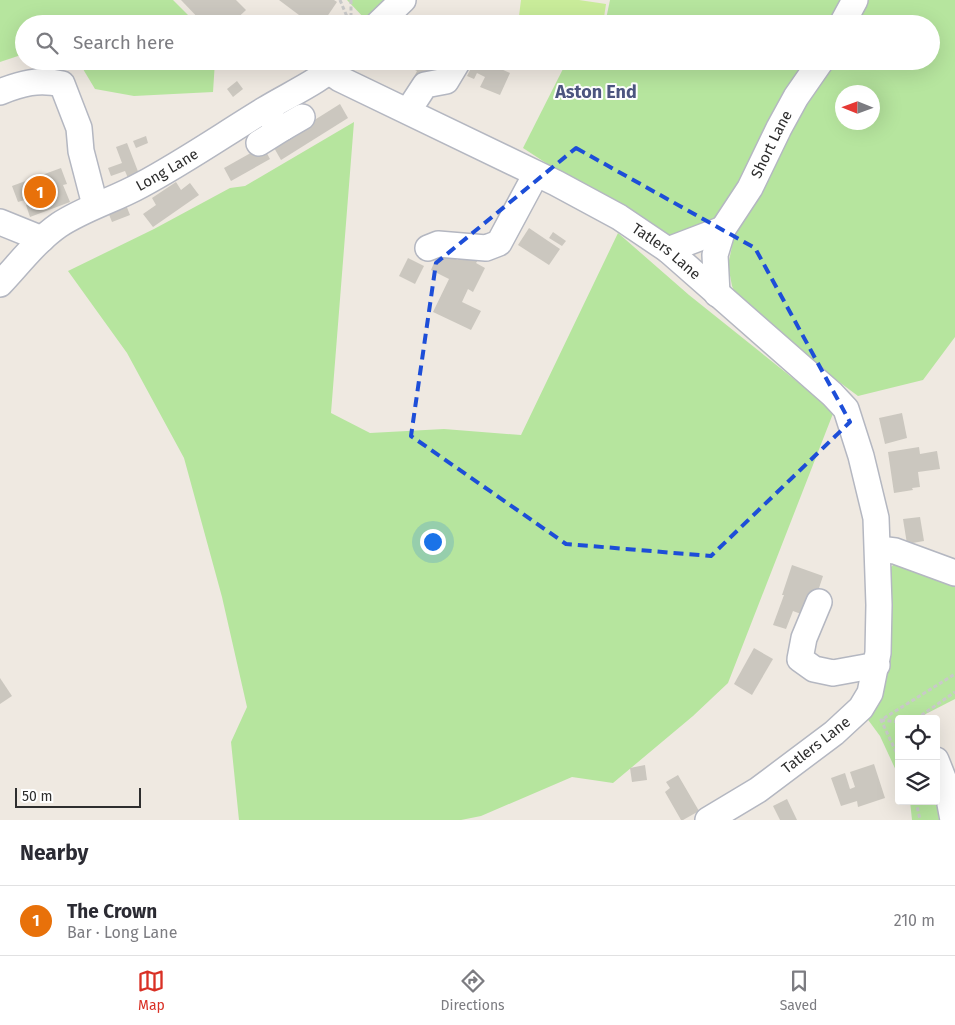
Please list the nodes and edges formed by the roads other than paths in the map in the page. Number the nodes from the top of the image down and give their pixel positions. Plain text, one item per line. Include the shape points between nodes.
1 (403, 0) edge
2 (855, 0) edge
3 (387, 15) edge
4 (847, 15) edge
5 (330, 70) edge
6 (337, 70) edge
7 (453, 70) edge
8 (815, 70) edge
9 (0, 92) edge
10 (265, 110) junction
11 (408, 111) junction
12 (258, 143) dead end
13 (536, 174) junction
14 (95, 206) junction
15 (0, 222) edge
16 (723, 229) junction
17 (42, 239) junction
18 (428, 248) dead end
19 (668, 250) junction
20 (0, 284) edge
21 (716, 294) junction
22 (879, 549) junction
23 (955, 573) edge
24 (819, 602) dead end
25 (877, 664) junction
26 (940, 770) edge
27 (708, 820) edge
28 (954, 820) edge

1 - 3 street
2 - 4 street
5 - 10 street, Long Lane
6 - 11 street, Tatlers Lane via 340,79
7 - 11 street via 446,81 425,85
8 - 16 street, Short Lane via 796,97 750,188
9 - 14 street via 44,80 62,84 79,128 81,151
10 - 12 street via 275,123 292,122
10 - 14 street, Long Lane via 139,187
11 - 13 street, Tatlers Lane
13 - 18 street via 499,243 486,248 438,244
13 - 19 street, Tatlers Lane via 619,217
14 - 17 street, Long Lane
15 - 17 street
16 - 19 street
16 - 21 street, Short Lane via 715,255
17 - 20 street, Long Lane
19 - 21 street, Tatlers Lane
21 - 22 street, Tatlers Lane via 832,394 846,410 876,518
22 - 23 street via 895,551
22 - 25 street, Tatlers Lane
24 - 25 street via 804,638 800,659 814,669 833,673
25 - 27 street, Tatlers Lane via 870,693 861,708 834,734 758,790
26 - 28 street

